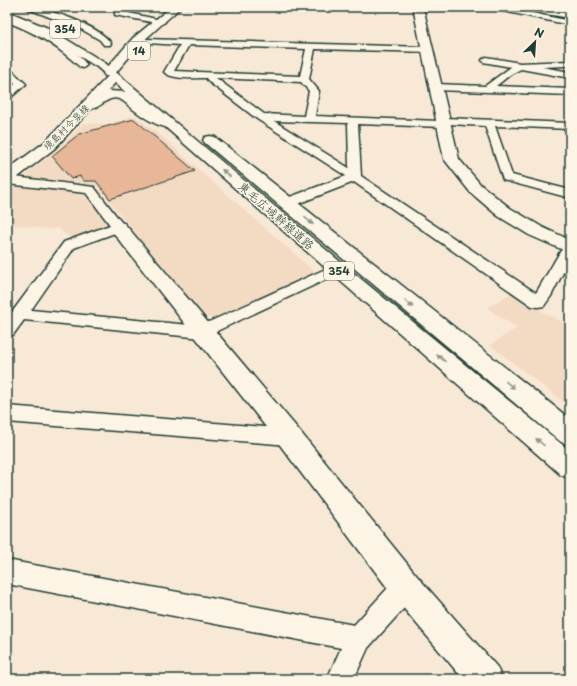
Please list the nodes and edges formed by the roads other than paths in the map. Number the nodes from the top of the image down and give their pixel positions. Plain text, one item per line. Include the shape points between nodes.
1 (8, 7) edge
2 (27, 7) edge
3 (124, 7) edge
4 (176, 7) edge
5 (418, 7) edge
6 (494, 7) edge
7 (522, 7) edge
8 (533, 8) edge
9 (63, 9) dead end
10 (48, 14) junction
11 (570, 15) edge
12 (8, 19) edge
13 (160, 22) junction
14 (63, 23) junction
15 (570, 23) edge
16 (84, 40) dead end
17 (147, 41) junction
18 (186, 42) junction
19 (311, 46) junction
20 (427, 50) junction
21 (69, 51) junction
22 (82, 53) junction
23 (110, 60) junction
24 (486, 60) dead end
25 (569, 64) edge
26 (83, 66) dead end
27 (520, 66) junction
28 (7, 71) edge
29 (570, 75) edge
30 (210, 76) junction
31 (304, 78) junction
32 (436, 87) junction
33 (487, 89) junction
34 (570, 92) edge
35 (7, 96) edge
36 (261, 117) junction
37 (309, 118) junction
38 (353, 120) junction
39 (73, 122) junction
40 (444, 123) junction
41 (489, 123) junction
42 (168, 124) junction
43 (570, 126) edge
44 (9, 177) edge
45 (355, 177) junction
46 (570, 194) edge
47 (287, 203) junction
48 (118, 227) junction
49 (570, 248) edge
50 (337, 269) junction
51 (19, 314) junction
52 (7, 331) edge
53 (202, 332) junction
54 (7, 414) edge
55 (570, 434) edge
56 (289, 438) junction
57 (570, 468) edge
58 (7, 572) edge
59 (406, 587) junction
60 (359, 639) junction
61 (340, 679) edge
62 (485, 679) edge

1 - 14 main road, 354
2 - 10 street
3 - 13 street via 118,13
4 - 13 main road, 14
5 - 20 main road
6 - 15 street
7 - 8 main road
8 - 11 main road
9 - 10 street
10 - 14 street
12 - 21 street
12 - 22 main road, 東毛広域幹線道路 / 354 via 44,29
13 - 17 main road, 14
13 - 23 main road, 14
14 - 16 main road, 354
14 - 23 street via 90,30 104,39
17 - 18 street
17 - 23 main road, 14
18 - 19 street
18 - 30 street via 169,72
19 - 20 street
19 - 31 street
20 - 32 main road
21 - 22 street
21 - 26 street
22 - 23 main road, 東毛広域幹線道路 / 354 via 102,65
23 - 39 main road, 境島村今泉線
23 - 42 main road, 東毛広域幹線道路 / 354
23 - 44 main road, 境島村今泉線
23 - 47 main road, 東毛広域幹線道路 / 354
24 - 27 street via 511,61
25 - 27 street
27 - 29 street
27 - 33 street
28 - 35 street via 21,84
30 - 31 street
30 - 36 street
31 - 37 street via 314,91
32 - 33 street
32 - 40 main road
33 - 34 street
36 - 37 street
36 - 45 street
37 - 38 street
38 - 40 street
38 - 45 street
39 - 42 main road via 101,98 118,94 126,96 146,113
39 - 44 main road, 境島村今泉線 via 50,145
40 - 41 street
40 - 49 main road via 452,159 474,188 505,214 538,234
41 - 43 street
41 - 46 street via 507,177
50 -> 42 main road, 東毛広域幹線道路 / 354
44 - 48 street via 90,190
45 - 47 street
45 - 49 street via 538,302
47 -> 55 main road, 東毛広域幹線道路 / 354
48 - 51 street via 69,245
48 - 53 main road
50 - 53 street
57 -> 50 main road, 東毛広域幹線道路 / 354
51 - 52 street
51 - 53 street
53 - 56 main road
54 - 56 street
56 - 59 main road
58 - 60 street
59 - 60 street
59 - 62 main road
60 - 61 street

